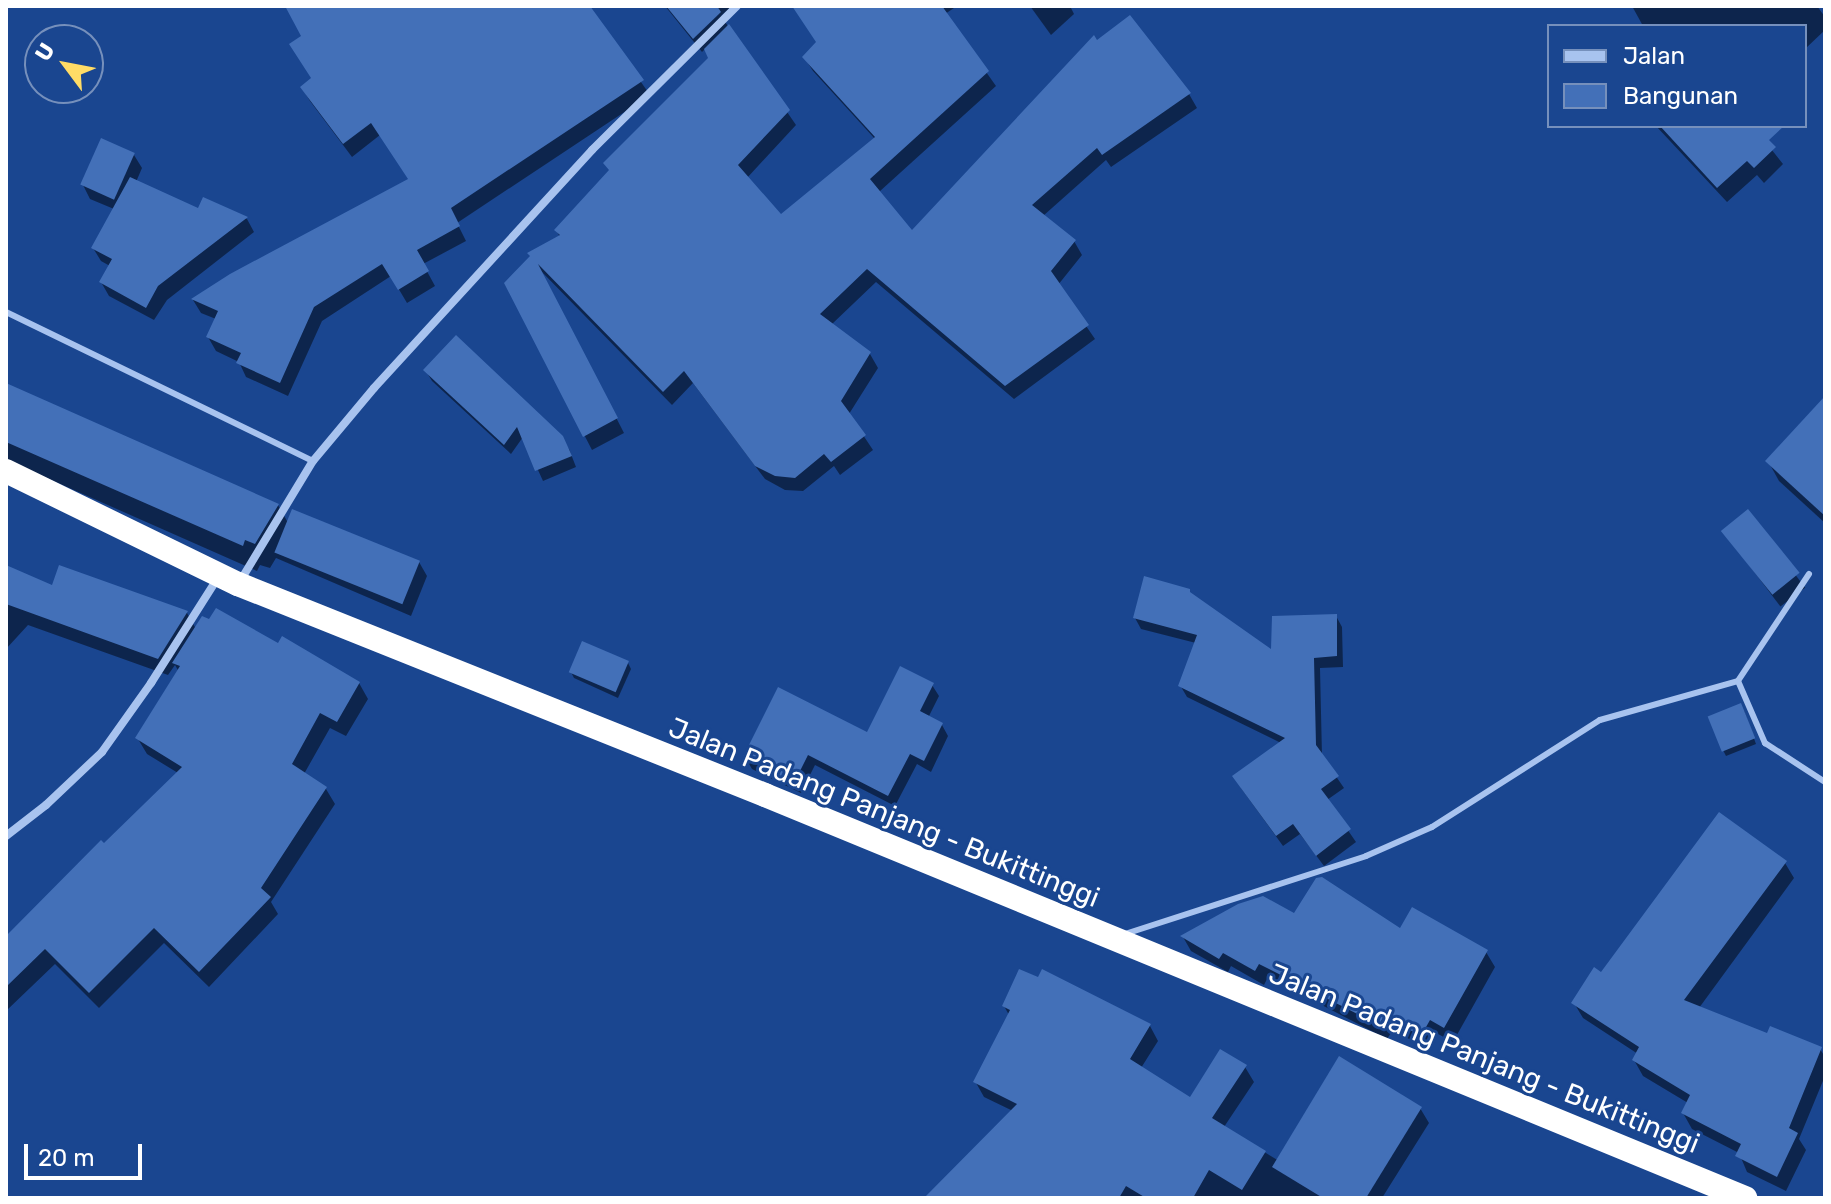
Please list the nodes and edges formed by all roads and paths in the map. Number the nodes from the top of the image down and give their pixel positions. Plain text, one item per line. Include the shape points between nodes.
1 (737, 6) edge
2 (6, 312) edge
3 (313, 461) junction
4 (6, 471) edge
5 (1809, 574) dead end
6 (229, 578) junction
7 (1738, 681) junction
8 (1825, 782) edge
9 (6, 836) edge
10 (1112, 939) junction
11 (1745, 1198) edge

1 - 3 street via 592,150
2 - 3 lane
3 - 6 street
4 - 6 highway, Jalan Padang Panjang - Bukittinggi
5 - 7 lane
6 - 9 street via 102,752
6 - 10 highway, Jalan Padang Panjang - Bukittinggi
7 - 8 lane via 1765,743
7 - 10 lane via 1600,720 1432,827 1366,856
10 - 11 highway, Jalan Padang Panjang - Bukittinggi

